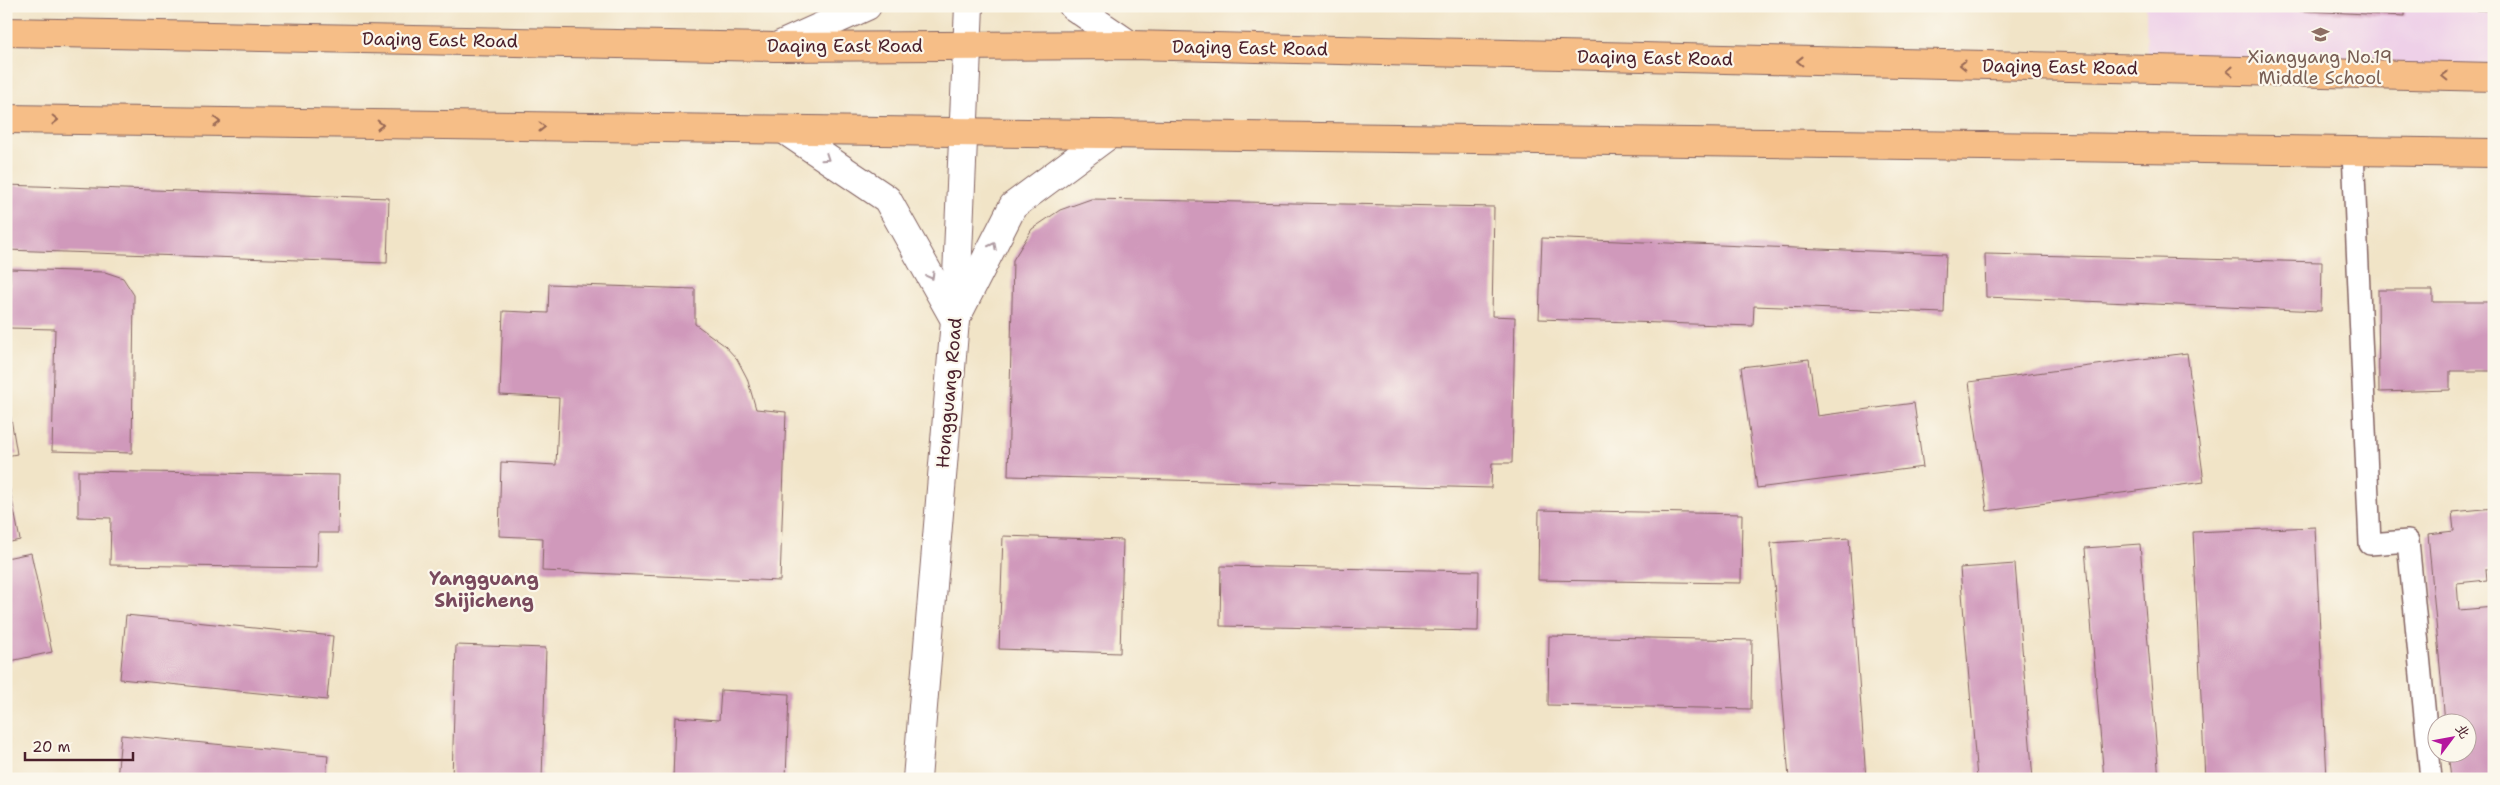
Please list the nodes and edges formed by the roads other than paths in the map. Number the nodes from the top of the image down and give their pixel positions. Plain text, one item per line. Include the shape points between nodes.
1 (867, 6) edge
2 (969, 6) edge
3 (1073, 6) edge
4 (6, 32) edge
5 (1130, 45) junction
6 (967, 46) junction
7 (776, 47) junction
8 (2494, 77) edge
9 (6, 119) edge
10 (786, 130) junction
11 (963, 133) junction
12 (1110, 134) junction
13 (2352, 151) junction
14 (2494, 152) edge
15 (955, 320) junction
16 (917, 779) edge
17 (2431, 779) edge

1 - 7 street
2 - 6 street, Hongguang Road
3 - 5 street
4 - 7 main road, Daqing East Road
5 - 6 main road, Daqing East Road
8 -> 5 main road, Daqing East Road
6 - 7 main road, Daqing East Road
6 - 11 street, Hongguang Road
9 -> 10 main road
10 - 11 main road
10 -> 15 street via 887,199
11 - 12 main road
11 - 15 street, Hongguang Road
12 - 13 main road
15 -> 12 street via 1013,206
13 - 14 main road
13 - 17 lane via 2370,544 2408,541
15 - 16 street, Hongguang Road

